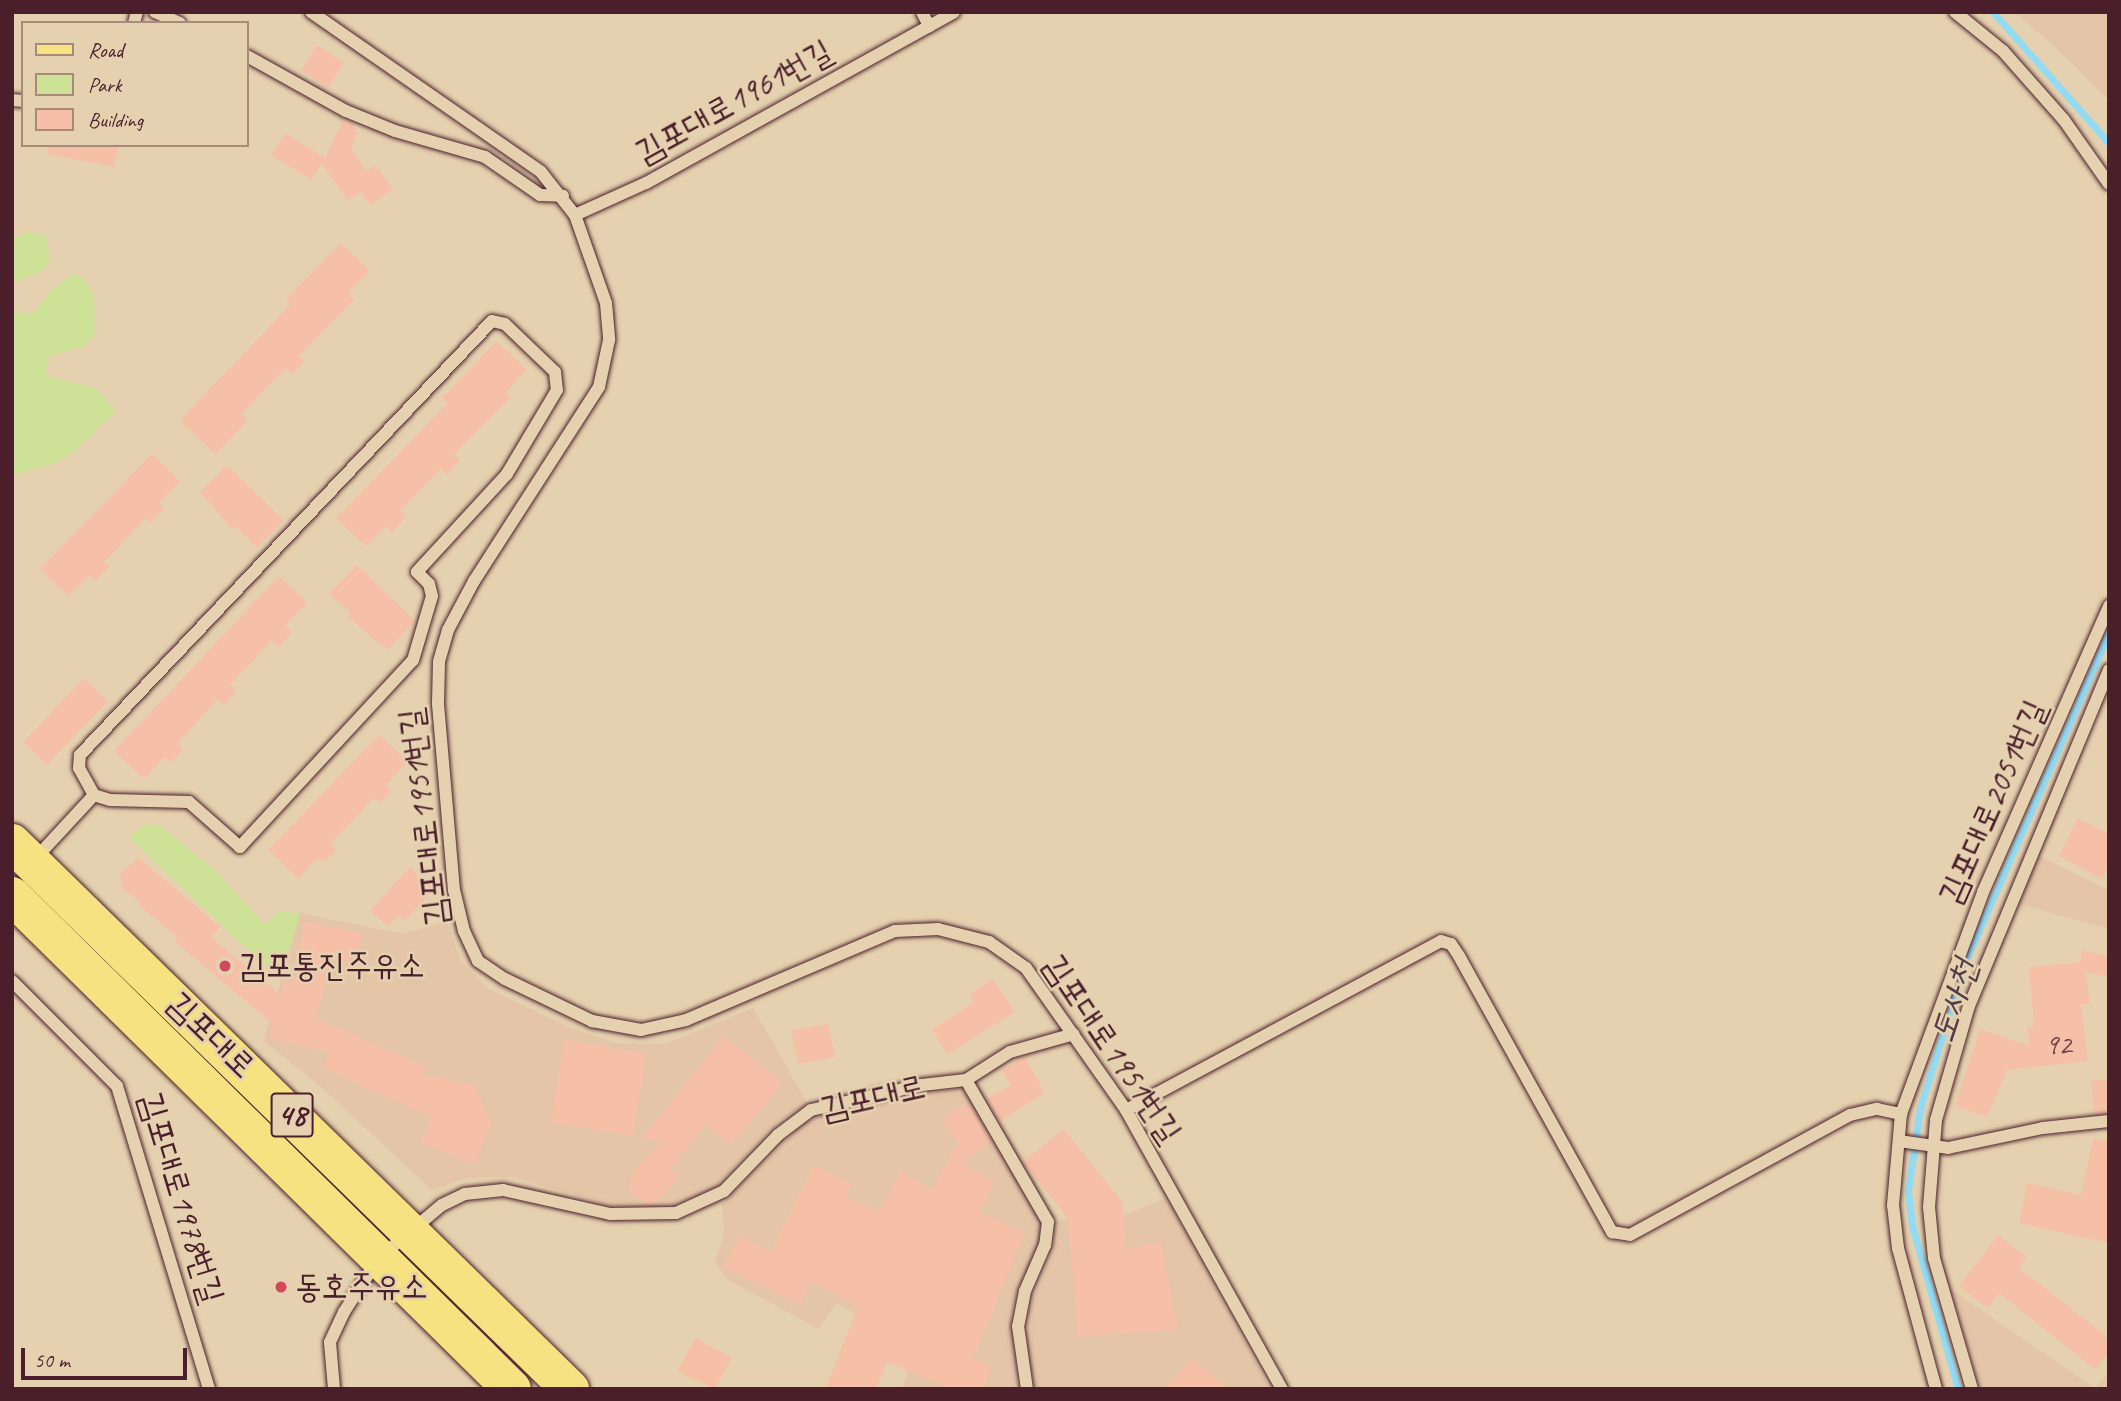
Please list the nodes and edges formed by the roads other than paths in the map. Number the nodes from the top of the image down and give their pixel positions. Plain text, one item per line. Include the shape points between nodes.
1 (155, 12) edge
2 (311, 12) edge
3 (922, 12) edge
4 (954, 12) edge
5 (1955, 12) edge
6 (175, 21) edge
7 (929, 26) junction
8 (248, 57) edge
9 (2109, 184) edge
10 (563, 196) junction
11 (575, 215) junction
12 (2109, 606) edge
13 (2109, 670) edge
14 (94, 794) junction
15 (19, 869) edge
16 (12, 981) edge
17 (1074, 1034) junction
18 (966, 1080) junction
19 (1126, 1110) junction
20 (1901, 1114) junction
21 (2109, 1121) edge
22 (1901, 1142) junction
23 (1928, 1147) junction
24 (408, 1229) junction
25 (379, 1258) junction
26 (209, 1389) edge
27 (334, 1389) edge
28 (512, 1389) edge
29 (570, 1389) edge
30 (1027, 1389) edge
31 (1282, 1389) edge
32 (1936, 1389) edge
33 (1972, 1389) edge

1 - 6 lane
2 - 10 lane, 김포대로1951번길 via 528,160
3 - 7 lane
4 - 7 lane, 김포대로1961번길
5 - 9 lane via 2003,51 2064,120
7 - 11 lane, 김포대로1961번길 via 646,183
8 - 10 lane via 346,111 395,131 485,157 540,195
10 - 11 lane, 김포대로1951번길
11 - 17 lane, 김포대로1951번길 via 606,303 609,340 604,374 474,581 455,615 439,662 438,704 454,890 464,932 478,961 592,1021 641,1030 685,1020 895,931 938,929 989,942 1010,953
12 - 20 lane, 김포대로2051번길 via 1983,892
13 - 23 lane via 1969,1006
14 - 14 lane via 79,768 80,755 485,326 499,320 555,372 557,390 507,474 417,572 432,596 417,654 240,847 189,802 110,800
14 - 15 lane
15 - 24 main road, 김포대로 / 48
15 - 25 main road, 김포대로 / 48
16 - 26 lane, 김포대로1978번길 via 117,1086
17 - 18 lane via 1010,1052
17 - 19 lane, 김포대로1951번길
18 - 24 lane, 김포대로 via 811,1110 778,1135 724,1191 676,1213 610,1214 521,1192 484,1190 442,1205
18 - 30 lane, 김포대로 via 1048,1222 1045,1245 1025,1291 1017,1326
19 - 20 lane via 1441,940 1451,944 1459,956 1612,1232 1630,1235 1850,1115 1877,1109
19 - 31 lane, 김포대로1951번길
20 - 22 lane, 김포대로2051번길
21 - 23 lane
22 - 23 lane
22 - 32 lane, 김포대로2051번길 via 1893,1205 1898,1248
23 - 33 lane via 1934,1258
24 - 25 lane, 김포대로
24 - 29 main road, 김포대로 / 48
25 - 27 lane via 330,1342
25 - 28 main road, 김포대로 / 48

